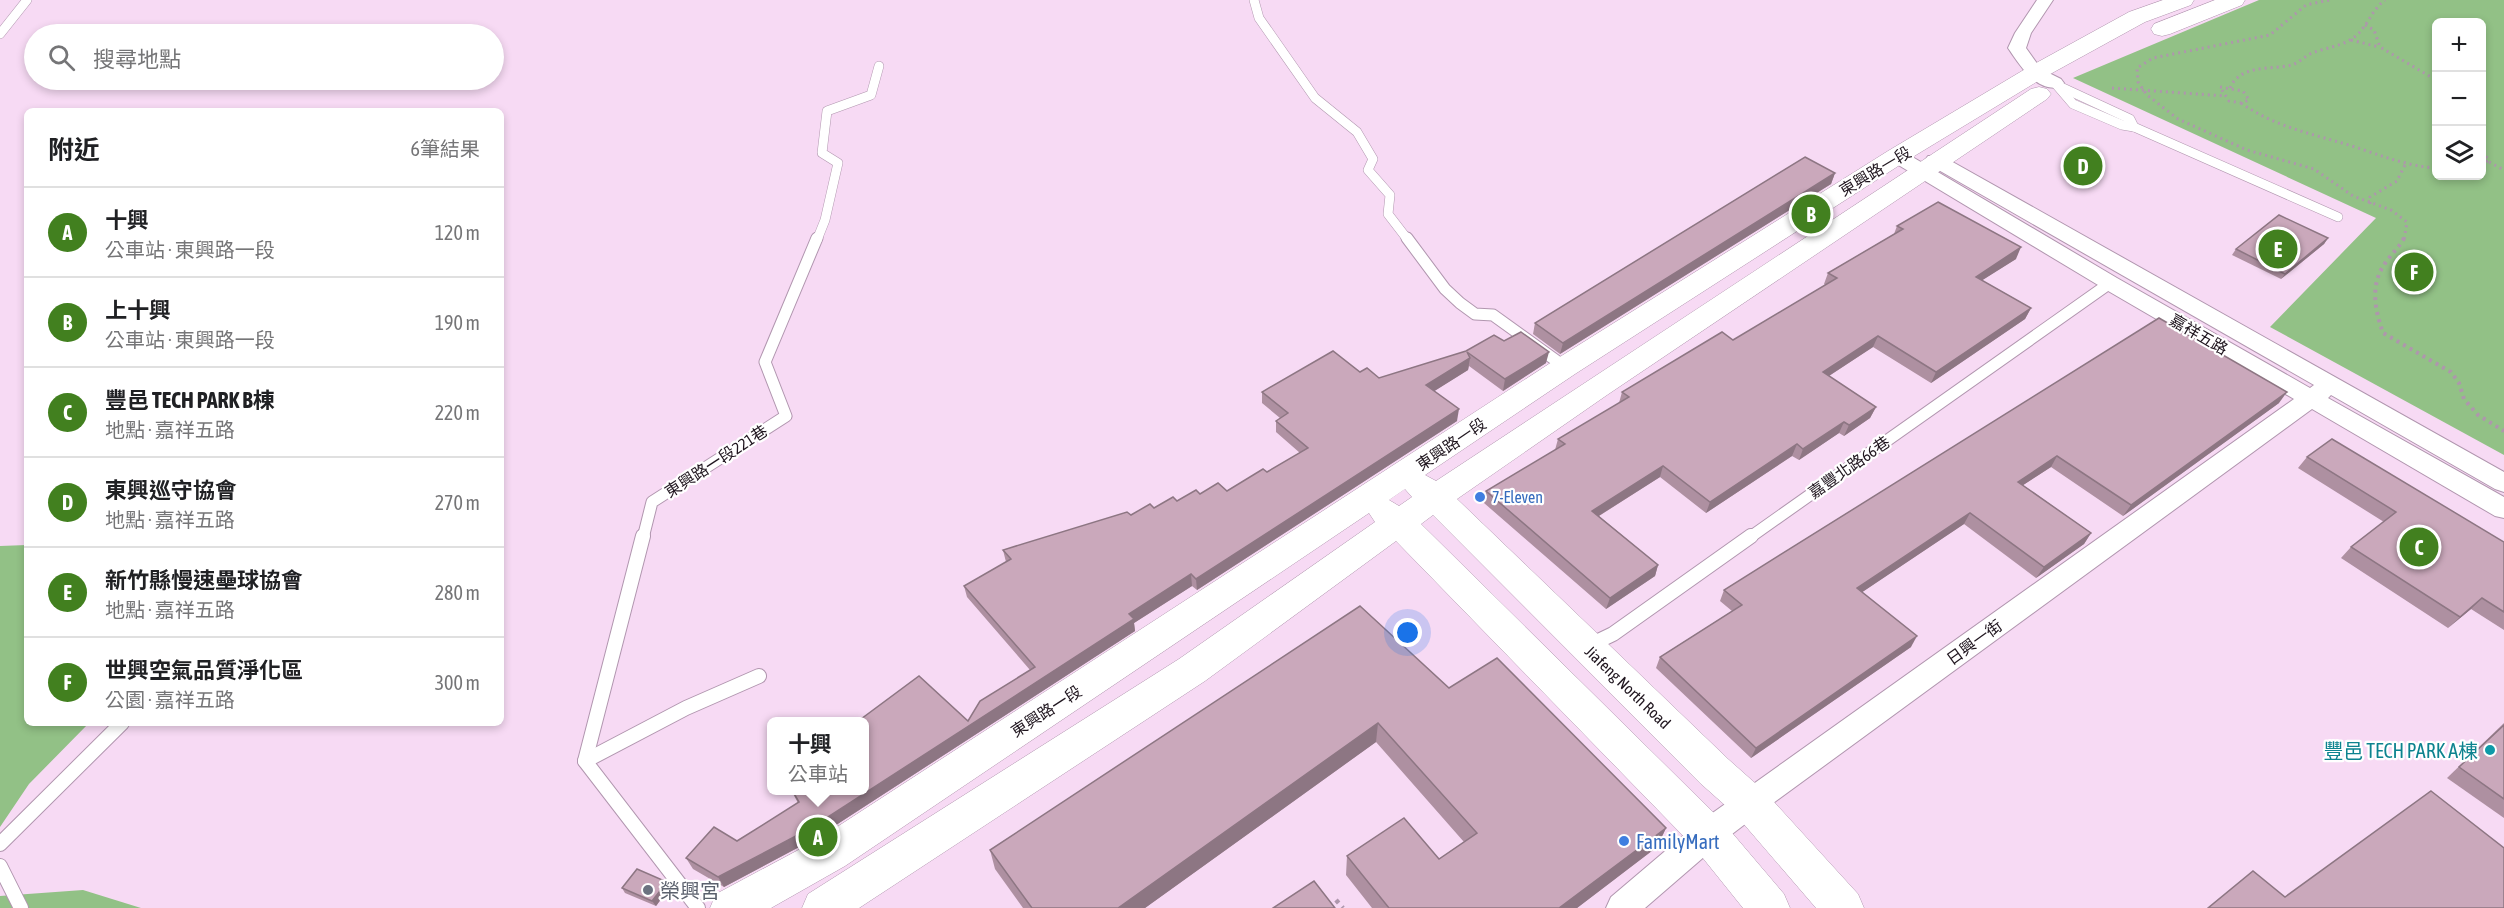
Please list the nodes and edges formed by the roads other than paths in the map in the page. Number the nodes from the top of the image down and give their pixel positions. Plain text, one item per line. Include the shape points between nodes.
1 (27, 0) edge
2 (1254, 0) edge
3 (2045, 0) edge
4 (2183, 0) edge
5 (2234, 0) edge
6 (0, 34) edge
7 (879, 66) dead end
8 (2045, 78) junction
9 (1918, 159) junction
10 (2338, 216) dead end
11 (2109, 283) junction
12 (1565, 367) junction
13 (2322, 392) junction
14 (1405, 475) junction
15 (2504, 483) edge
16 (1369, 498) junction
17 (1436, 498) junction
18 (2504, 509) edge
19 (1399, 525) junction
20 (1587, 646) junction
21 (759, 676) dead end
22 (119, 726) edge
23 (585, 761) junction
24 (1750, 803) junction
25 (1708, 834) junction
26 (0, 844) edge
27 (0, 866) edge
28 (21, 908) edge
29 (698, 908) edge
30 (731, 908) edge
31 (823, 908) edge
32 (1622, 908) edge
33 (1769, 908) edge
34 (1843, 908) edge

1 - 6 lane
2 - 12 lane via 1259,18 1315,98 1357,132 1372,159 1370,174 1391,192 1388,214 1445,289 1475,314 1493,315
3 - 8 street via 2017,48
4 - 8 street, 東興路一段 via 2137,17
5 - 8 street, 東興路一段
7 - 23 lane, 東興路一段221巷 via 871,95 827,111 822,153 838,163 825,220 765,362 786,416 652,502
8 - 9 street, 東興路一段
8 - 10 lane via 2073,104
9 - 11 street, 嘉祥五路
9 - 12 street, 東興路一段
9 - 13 street, 嘉祥五路
9 - 17 street, 東興路一段
11 - 13 street, 嘉祥五路
11 - 20 lane, 嘉豐北路66巷 via 1613,634
12 - 14 street, 東興路一段
13 - 15 street, 嘉祥五路
13 - 18 street, 嘉祥五路
13 - 24 street, 日興一街
14 - 16 street, 東興路一段
14 - 17 street, Jiafeng North Road
16 - 19 street
16 - 30 street, 東興路一段 via 831,853
17 - 19 street, 東興路一段
17 - 20 street, Jiafeng North Road
19 - 25 street
19 - 31 street, 東興路一段 via 1192,670
20 - 24 street, Jiafeng North Road
21 - 23 lane via 686,708
22 - 26 lane
23 - 29 lane
24 - 25 street, 日興一街
24 - 34 street, Jiafeng North Road
25 - 32 street, 日興一街
25 - 33 street
27 - 28 lane

